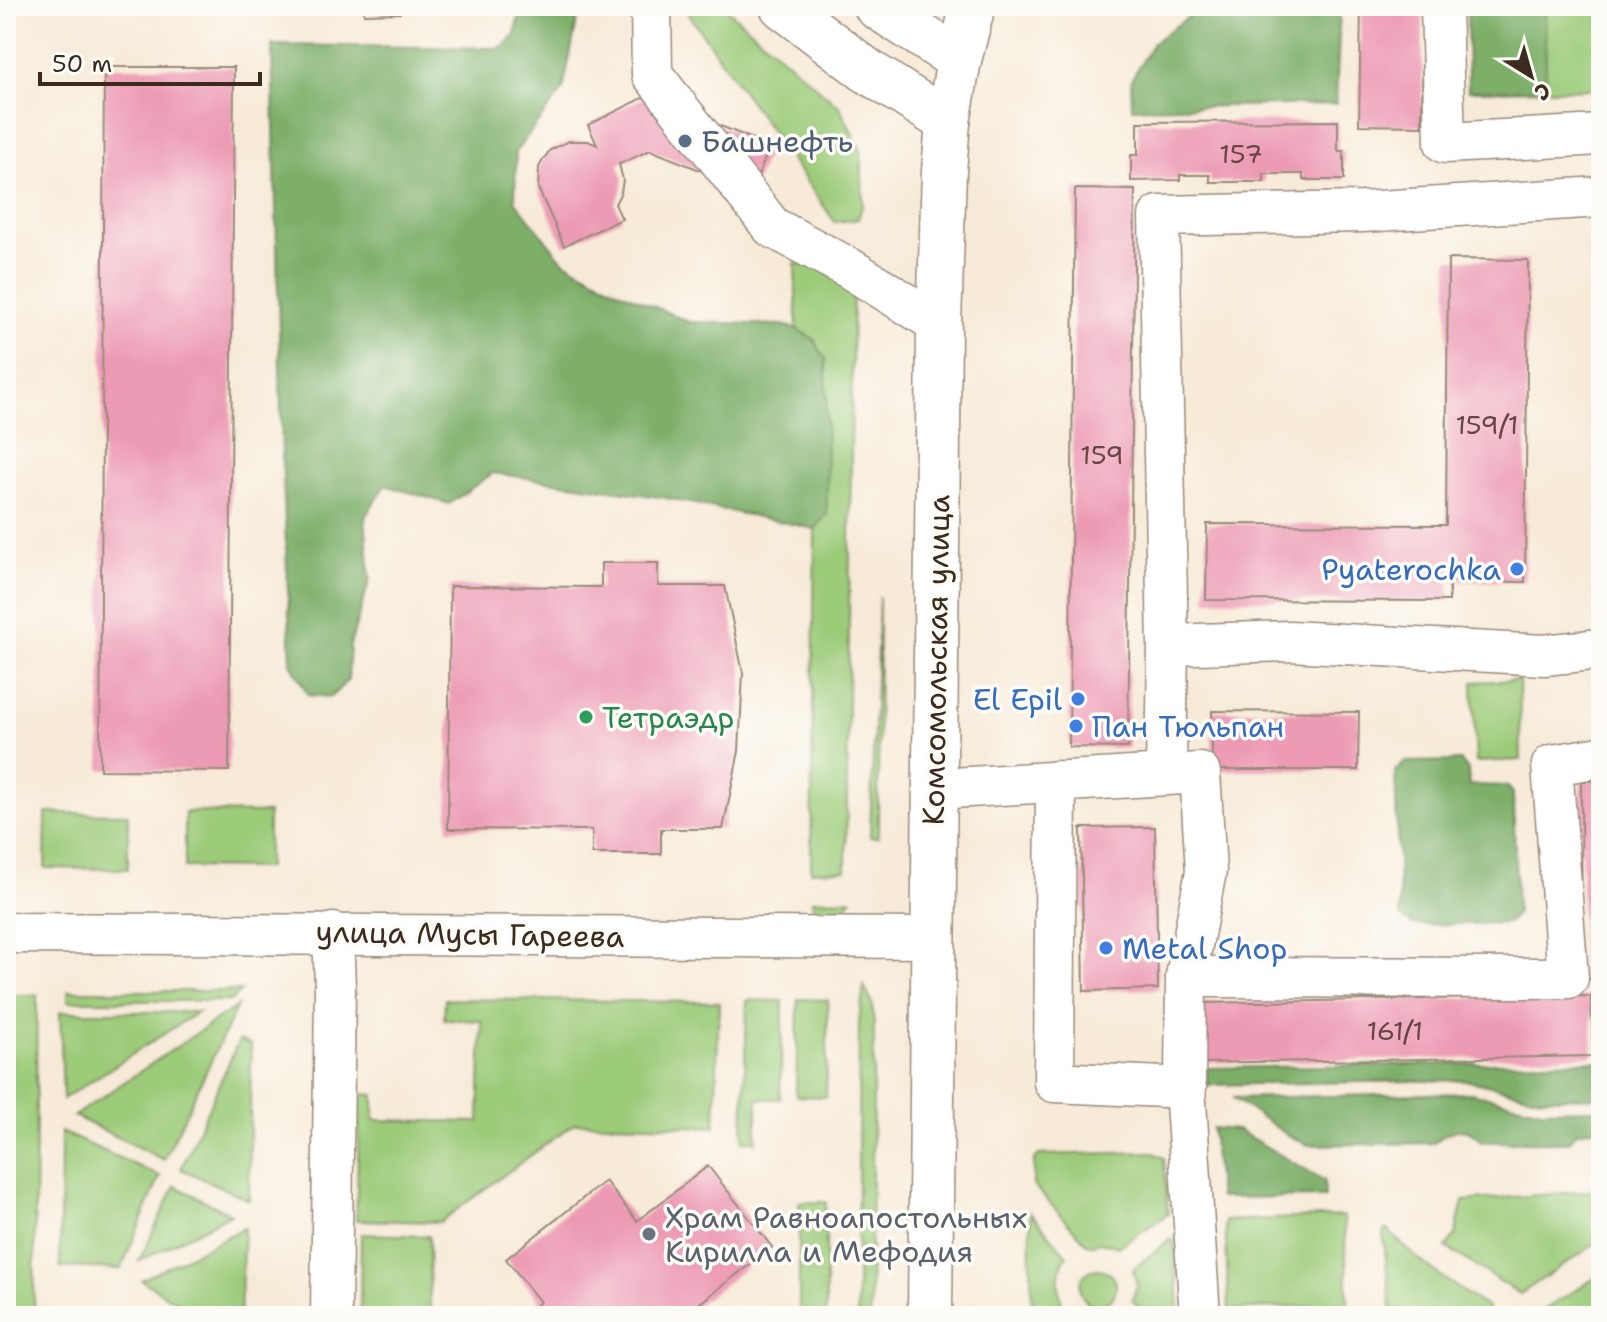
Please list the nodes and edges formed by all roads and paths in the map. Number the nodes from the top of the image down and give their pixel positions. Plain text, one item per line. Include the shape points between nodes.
1 (651, 6) edge
2 (782, 6) edge
3 (876, 6) edge
4 (973, 6) edge
5 (1441, 6) edge
6 (959, 60) junction
7 (948, 122) junction
8 (1601, 135) edge
9 (1514, 139) junction
10 (1601, 197) edge
11 (1516, 202) junction
12 (939, 324) junction
13 (1168, 645) junction
14 (1601, 649) edge
15 (1601, 757) edge
16 (1166, 774) junction
17 (1056, 781) junction
18 (935, 789) junction
19 (6, 933) edge
20 (333, 933) junction
21 (933, 938) junction
22 (1186, 977) junction
23 (1186, 1088) junction
24 (331, 1316) edge
25 (930, 1316) edge
26 (1200, 1316) edge

1 - 12 street via 652,74 772,227
2 - 7 main road via 866,70
3 - 6 main road
4 - 6 main road, Комсомольская улица
5 - 9 street via 1445,143
6 - 7 main road, Комсомольская улица
7 - 12 main road, Комсомольская улица
8 - 9 street
9 - 11 street
10 - 11 street
11 - 13 street via 1159,216
12 - 18 main road, Комсомольская улица
13 - 14 street via 1290,641 1544,655
13 - 16 street
15 - 22 street via 1552,765 1568,978
16 - 17 street
16 - 22 street via 1200,773 1206,871
17 - 18 street
17 - 23 street via 1054,1082
18 - 21 main road, Комсомольская улица
19 - 20 street, улица Мусы Гареева
20 - 21 street, улица Мусы Гареева
20 - 24 street
21 - 25 main road, Комсомольская улица
22 - 23 street
23 - 26 street

